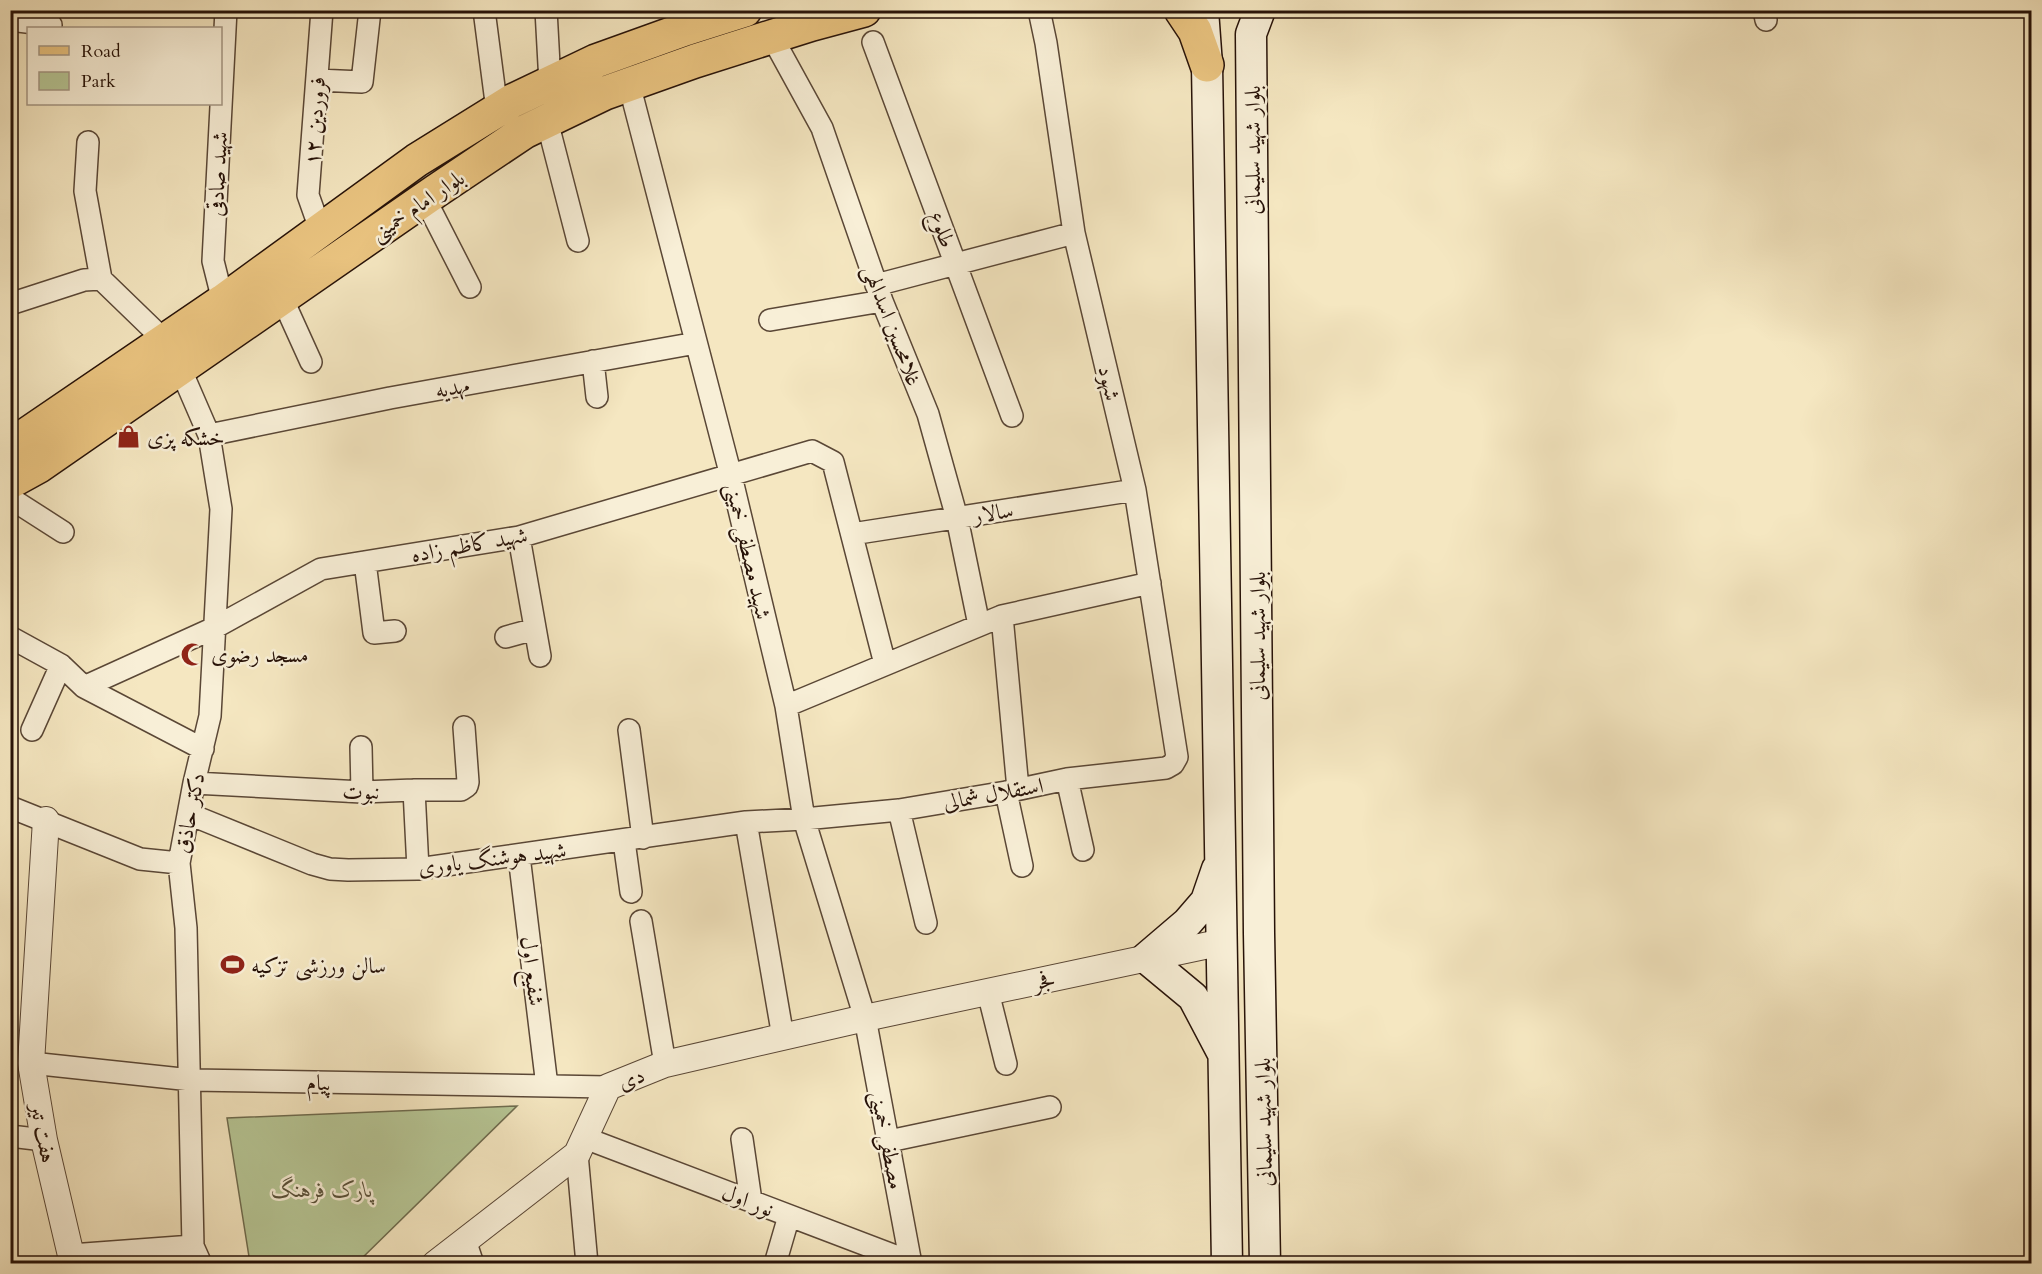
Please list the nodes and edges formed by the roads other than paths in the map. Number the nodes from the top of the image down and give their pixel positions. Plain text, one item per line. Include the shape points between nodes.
1 (226, 10) edge
2 (322, 10) edge
3 (370, 10) edge
4 (484, 10) edge
5 (546, 10) edge
6 (864, 10) edge
7 (1039, 10) edge
8 (1180, 10) edge
9 (1203, 10) edge
10 (1260, 10) edge
11 (730, 13) edge
12 (10, 20) edge
13 (52, 21) edge
14 (771, 37) junction
15 (873, 42) dead end
16 (1207, 65) junction
17 (317, 80) junction
18 (550, 82) junction
19 (629, 84) junction
20 (222, 87) edge
21 (221, 105) edge
22 (497, 110) junction
23 (547, 121) junction
24 (88, 142) dead end
25 (425, 198) junction
26 (320, 229) junction
27 (1074, 233) junction
28 (578, 242) dead end
29 (956, 264) junction
30 (101, 279) junction
31 (470, 287) dead end
32 (879, 293) junction
33 (282, 298) junction
34 (223, 301) junction
35 (10, 304) edge
36 (770, 320) dead end
37 (696, 343) junction
38 (172, 354) junction
39 (593, 361) junction
40 (311, 362) dead end
41 (597, 397) dead end
42 (1012, 416) dead end
43 (209, 435) junction
44 (10, 446) edge
45 (731, 476) junction
46 (10, 482) edge
47 (1135, 490) junction
48 (10, 498) edge
49 (957, 518) junction
50 (63, 532) dead end
51 (852, 534) junction
52 (519, 537) junction
53 (365, 562) junction
54 (1150, 583) junction
55 (1002, 616) junction
56 (979, 625) junction
57 (214, 628) junction
58 (535, 629) junction
59 (395, 631) dead end
60 (10, 637) edge
61 (506, 637) dead end
62 (540, 656) dead end
63 (885, 664) junction
64 (61, 665) junction
65 (84, 687) junction
66 (786, 706) junction
67 (464, 727) dead end
68 (32, 730) dead end
69 (629, 730) dead end
70 (360, 747) dead end
71 (203, 749) junction
72 (1177, 757) joint
73 (1067, 779) junction
74 (194, 783) junction
75 (414, 790) junction
76 (1012, 790) junction
77 (362, 792) junction
78 (10, 807) edge
79 (899, 810) junction
80 (189, 814) junction
81 (804, 819) junction
82 (46, 820) junction
83 (746, 822) junction
84 (633, 839) junction
85 (1083, 850) dead end
86 (519, 856) junction
87 (1221, 858) junction
88 (179, 863) junction
89 (1022, 866) dead end
90 (418, 869) junction
91 (631, 892) dead end
92 (641, 921) dead end
93 (926, 923) dead end
94 (1259, 933) junction
95 (1223, 942) junction
96 (1146, 958) junction
97 (988, 992) junction
98 (865, 1018) junction
99 (783, 1037) junction
100 (1224, 1057) junction
101 (31, 1064) junction
102 (665, 1064) junction
103 (1006, 1064) dead end
104 (191, 1080) junction
105 (547, 1086) junction
106 (608, 1087) junction
107 (1050, 1107) dead end
108 (10, 1136) edge
109 (742, 1139) dead end
110 (44, 1140) junction
111 (889, 1141) junction
112 (581, 1146) junction
113 (751, 1201) junction
114 (789, 1216) junction
115 (469, 1252) edge
116 (197, 1255) edge
117 (125, 1257) edge
118 (72, 1259) edge
119 (435, 1263) edge
120 (587, 1263) edge
121 (775, 1263) edge
122 (911, 1263) edge
123 (1227, 1263) edge
124 (1265, 1263) edge

1 - 20 street, شهید صادقی
2 - 17 street, ۱۲ فروردین
3 - 17 street via 362,82
4 - 22 street
5 - 18 street
6 - 14 main road, بلوار امام خمینی
7 - 27 street, شهود
8 - 16 main road via 1195,31
9 - 16 main road, بلوار شهید سلیمانی
10 - 94 main road, بلوار شهید سلیمانی via 1251,34
11 - 18 main road, بلوار امام خمینی via 596,61
12 - 13 street
14 - 19 main road, بلوار امام خمینی
14 - 32 street, غلامحسین اسدالهی via 822,128
15 - 29 street, طلوع
16 - 87 main road, بلوار شهید سلیمانی
17 - 26 street, ۱۲ فروردین via 308,195
18 - 22 main road, بلوار امام خمینی
19 - 23 main road, بلوار امام خمینی
19 - 37 street, شهید مصطفی خمینی
21 - 34 street, شهید صادقی via 213,261
22 - 26 main road, بلوار امام خمینی via 417,160
23 - 25 main road, بلوار امام خمینی
23 - 28 street
24 - 30 street via 85,191
25 - 31 street
25 - 33 main road, بلوار امام خمینی
26 - 34 main road, بلوار امام خمینی
27 - 29 street
27 - 47 street, شهود
29 - 32 street
29 - 42 street, طلوع
30 - 35 street via 84,280
30 - 38 street
32 - 36 street
32 - 49 street, غلامحسین اسدالهی via 928,414
33 - 38 main road, بلوار امام خمینی
33 - 40 street
34 - 38 main road, بلوار امام خمینی
37 - 39 street, مهدیه
37 - 45 street, شهید مصطفی خمینی
38 - 43 street, دکتر حاذق
38 - 44 main road, بلوار امام خمینی
38 - 46 main road, بلوار امام خمینی via 39,466
39 - 41 street
39 - 43 street, مهدیه
43 - 57 street, دکتر حاذق via 221,509
45 - 51 street, شهید کاظم زاده via 812,451 833,462
45 - 52 street, شهید کاظم زاده
45 - 66 street, شهید مصطفی خمینی
47 - 49 street, سالار
47 - 54 street, شهود
48 - 50 street
49 - 51 street, سالار
49 - 56 street, غلامحسین اسدالهی
51 - 63 street, شهید کاظم زاده
52 - 53 street, شهید کاظم زاده
52 - 58 street
53 - 57 street, شهید کاظم زاده via 321,569
53 - 59 street via 374,633
54 - 55 street
54 - 72 street, شهود
55 - 56 street
55 - 76 street
56 - 63 street
57 - 65 street
57 - 71 street, دکتر حاذق via 210,716
58 - 61 street
58 - 62 street
60 - 64 street
63 - 66 street
64 - 65 street
64 - 68 street
65 - 71 street
66 - 81 street, شهید مصطفی خمینی
67 - 75 street, نبوت via 467,786 462,790
69 - 84 street
70 - 77 street
71 - 74 street, دکتر حاذق
72 - 73 street, استقلال شمالی via 1166,768
73 - 76 street, استقلال شمالی
73 - 85 street
74 - 77 street, نبوت
74 - 80 street, دکتر حاذق
75 - 77 street, نبوت
75 - 90 street
76 - 79 street, استقلال شمالی
76 - 89 street
78 - 82 street
79 - 81 street, استقلال شمالی
79 - 93 street
80 - 88 street, دکتر حاذق
80 - 90 street, شهید هوشنگ یاوری via 330,869
81 - 83 street, شهید هوشنگ یاوری
81 - 98 street, شهید مصطفی خمینی
82 - 88 street via 140,859
82 - 101 street, هفت تیر
83 - 84 street, شهید هوشنگ یاوری
83 - 99 street
84 - 86 street, شهید هوشنگ یاوری
84 - 91 street
86 - 90 street, شهید هوشنگ یاوری
86 - 105 street, شفیع اول
87 - 95 main road, بلوار شهید سلیمانی
87 - 96 main road via 1206,901
88 - 104 street, دکتر حاذق via 186,928
92 - 102 street
94 - 95 main road
94 - 124 main road, بلوار شهید سلیمانی
95 - 96 street, فجر
95 - 100 main road, بلوار شهید سلیمانی
96 - 97 street, فجر
96 - 100 main road via 1193,997
97 - 98 street, فجر
97 - 103 street
98 - 99 street, دی
98 - 111 street, مصطفی خمینی
99 - 102 street, دی
100 - 123 main road, بلوار شهید سلیمانی
101 - 104 street, پیام
101 - 110 street, هفت تیر
102 - 106 street, دی
104 - 105 street, پیام
104 - 116 street, دکتر حاذق
105 - 106 street, پیام
106 - 112 street, دی
107 - 111 street
108 - 110 street
109 - 113 street
110 - 118 street, هفت تیر
111 - 122 street, مصطفی خمینی
112 - 113 street, نور اول
112 - 115 street, دی
112 - 120 street
113 - 114 street, نور اول
114 - 121 street
114 - 122 street, نور اول
115 - 119 street, دی
116 - 117 street
117 - 118 street

